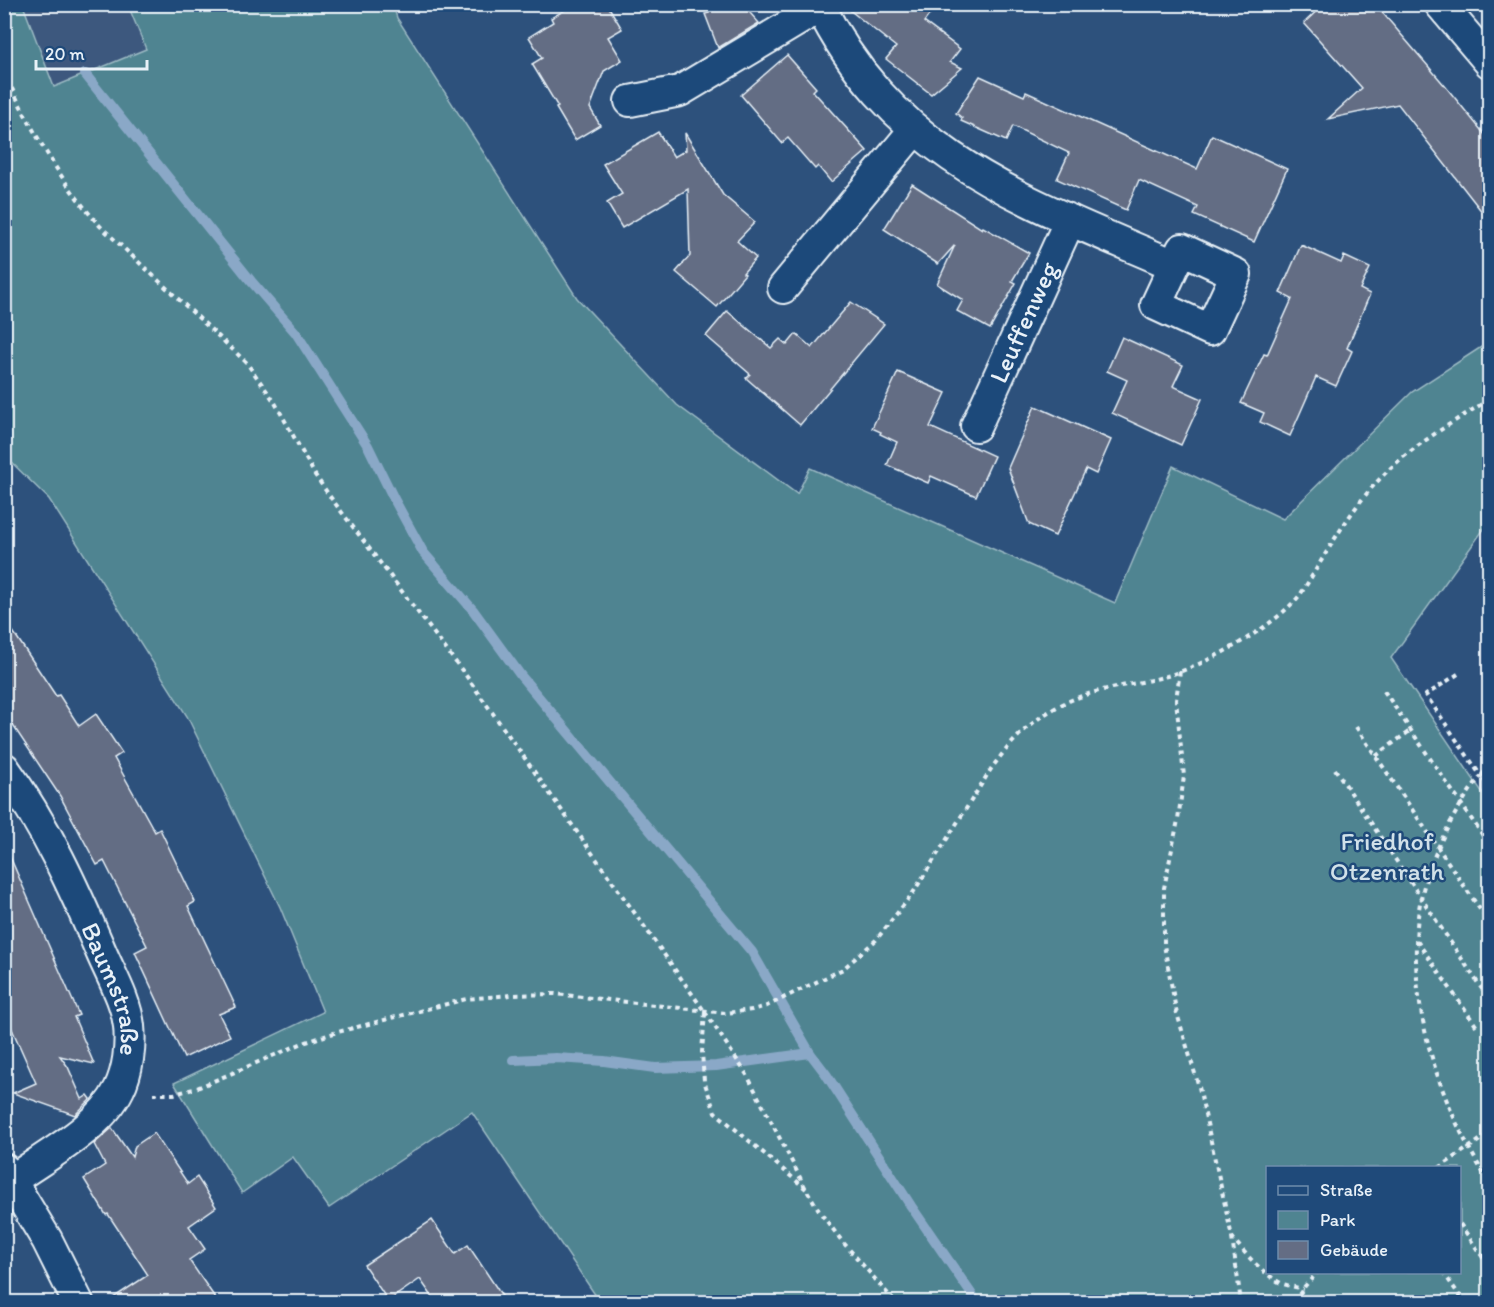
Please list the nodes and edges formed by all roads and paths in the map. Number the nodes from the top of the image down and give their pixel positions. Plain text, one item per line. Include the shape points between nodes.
1 (1440, 4) edge
2 (820, 6) edge
3 (1490, 63) edge
4 (4, 72) edge
5 (630, 101) dead end
6 (915, 129) junction
7 (1070, 219) junction
8 (1174, 265) dead end
9 (783, 288) dead end
10 (1490, 399) edge
11 (976, 426) dead end
12 (1180, 671) junction
13 (1458, 674) dead end
14 (1384, 691) dead end
15 (1356, 727) dead end
16 (1410, 730) junction
17 (1376, 756) junction
18 (1490, 765) edge
19 (4, 768) edge
20 (1335, 769) dead end
21 (1481, 776) junction
22 (1490, 789) edge
23 (1460, 804) junction
24 (1490, 846) edge
25 (1439, 850) junction
26 (1422, 897) junction
27 (1490, 924) edge
28 (1417, 940) junction
29 (1490, 1001) edge
30 (705, 1012) junction
31 (1477, 1026) dead end
32 (120, 1088) junction
33 (1490, 1133) edge
34 (1468, 1148) junction
35 (1441, 1166) edge
36 (8, 1174) edge
37 (1490, 1183) edge
38 (806, 1189) junction
39 (1461, 1225) edge
40 (1232, 1237) junction
41 (1490, 1268) edge
42 (1266, 1271) edge
43 (1270, 1274) edge
44 (1316, 1274) edge
45 (1444, 1274) edge
46 (1303, 1289) junction
47 (1490, 1300) edge
48 (78, 1302) edge
49 (895, 1302) edge
50 (1241, 1302) edge
51 (1294, 1302) edge
52 (1464, 1302) edge
53 (1486, 1302) edge

1 - 3 street
2 - 5 street via 680,91
2 - 6 street via 862,74
4 - 30 path via 59,174 100,226 234,350 266,388 336,506 468,677
6 - 7 street via 981,177
6 - 9 street
7 - 8 street
7 - 11 street, Leuffenweg
10 - 12 path via 1413,449 1382,477 1356,509 1300,595 1282,614 1224,650
12 - 30 path via 1087,694 1029,725 985,777 890,924 849,964 801,991 753,1010
12 - 40 path via 1176,700 1184,776 1164,888 1164,945 1176,1010 1199,1087
13 - 21 path via 1426,695
14 - 16 path
15 - 17 path
16 - 17 path
16 - 23 path
17 - 25 path
18 - 21 path
19 - 32 street, Baumstraße via 43,827 126,1010 130,1047
20 - 26 path
21 - 22 path
21 - 23 path
23 - 24 path
23 - 25 path
25 - 26 path
25 - 27 path
26 - 28 path
26 - 29 path
28 - 31 path
28 - 34 path via 1418,994 1425,1027 1441,1084
30 - 32 path via 596,997 489,996 334,1033 174,1094 146,1094
30 - 38 path via 747,1075
30 - 38 path via 704,1082 716,1112
32 - 36 street, Baumstraße via 88,1127
33 - 34 path
34 - 35 path
34 - 37 path
36 - 48 street, Baumstraße
38 - 49 path via 836,1234
39 - 41 path
40 - 42 path via 1247,1257
40 - 50 path
43 - 46 path via 1283,1284
44 - 46 path
45 - 52 path
46 - 51 path
47 - 53 path

